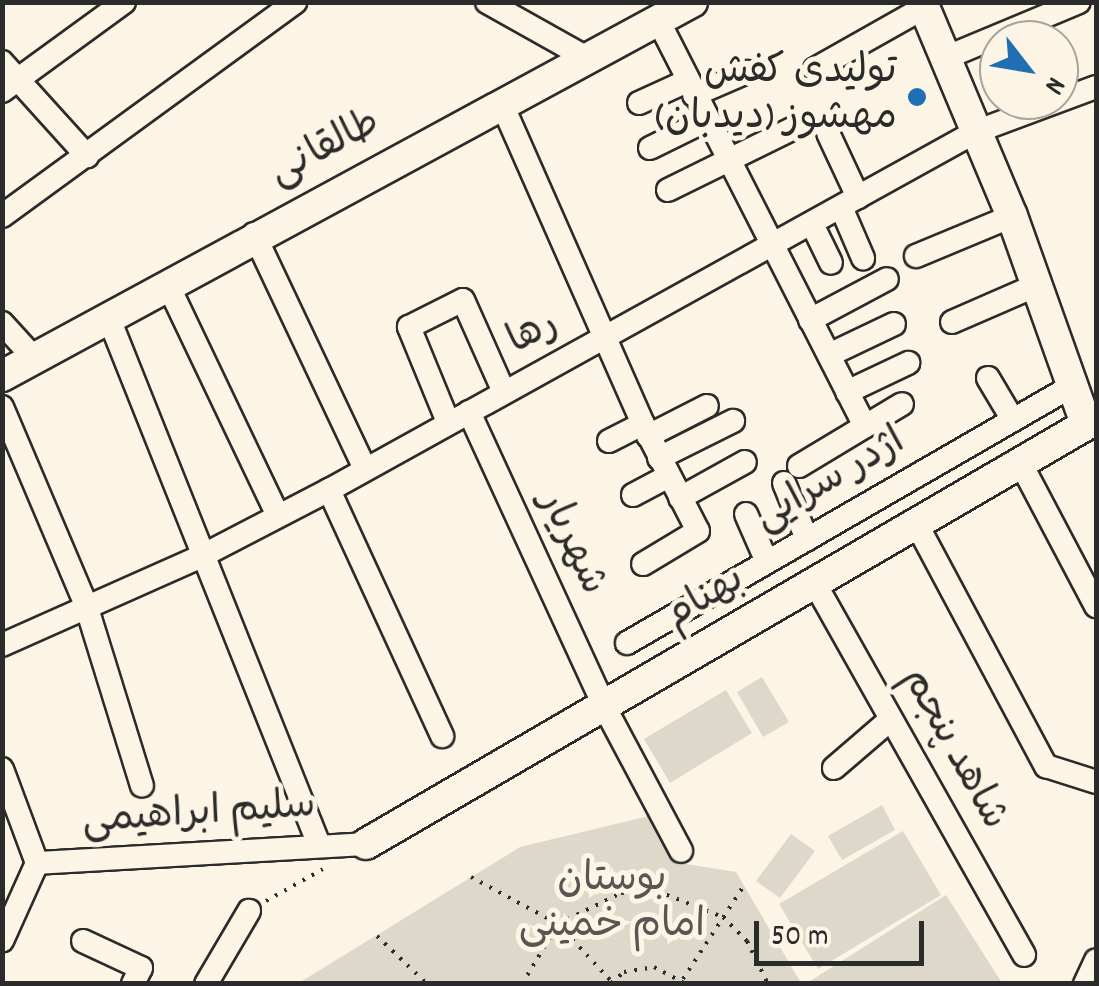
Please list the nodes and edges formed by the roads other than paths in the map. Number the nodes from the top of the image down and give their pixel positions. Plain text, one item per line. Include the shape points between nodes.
1 (124, 2) edge
2 (295, 2) edge
3 (692, 2) edge
4 (1079, 2) edge
5 (496, 5) edge
6 (924, 5) edge
7 (658, 20) junction
8 (585, 57) junction
9 (945, 58) junction
10 (2, 62) edge
11 (815, 69) dead end
12 (747, 72) dead end
13 (10, 86) edge
14 (1096, 87) edge
15 (690, 88) junction
16 (501, 102) junction
17 (639, 102) dead end
18 (707, 120) junction
19 (794, 128) dead end
20 (975, 132) junction
21 (828, 134) dead end
22 (650, 148) dead end
23 (87, 156) junction
24 (728, 161) junction
25 (668, 190) dead end
26 (850, 202) junction
27 (2, 216) edge
28 (1012, 216) junction
29 (812, 224) junction
30 (254, 234) junction
31 (774, 249) junction
32 (916, 256) dead end
33 (863, 258) dead end
34 (832, 263) dead end
35 (887, 279) dead end
36 (168, 283) junction
37 (1036, 285) junction
38 (108, 316) junction
39 (810, 320) junction
40 (2, 322) edge
41 (952, 322) dead end
42 (894, 324) dead end
43 (610, 338) junction
44 (828, 355) junction
45 (34, 358) junction
46 (908, 363) dead end
47 (2, 376) edge
48 (988, 378) dead end
49 (1072, 386) junction
50 (504, 392) junction
51 (847, 392) junction
52 (902, 404) dead end
53 (707, 406) dead end
54 (2, 407) edge
55 (458, 417) junction
56 (733, 420) dead end
57 (1013, 420) junction
58 (1091, 421) edge
59 (865, 426) junction
60 (645, 430) junction
61 (609, 441) dead end
62 (744, 462) dead end
63 (1020, 462) junction
64 (664, 467) junction
65 (365, 469) junction
66 (329, 490) junction
67 (633, 494) dead end
68 (680, 498) junction
69 (277, 514) junction
70 (746, 514) dead end
71 (916, 523) junction
72 (807, 539) junction
73 (202, 556) junction
74 (767, 562) junction
75 (643, 564) dead end
76 (814, 582) junction
77 (86, 605) junction
78 (1096, 606) edge
79 (626, 643) dead end
80 (2, 645) edge
81 (604, 706) junction
82 (891, 719) junction
83 (442, 736) dead end
84 (834, 768) dead end
85 (2, 769) edge
86 (1096, 782) edge
87 (142, 786) dead end
88 (366, 844) joint
89 (320, 845) junction
90 (681, 851) dead end
91 (37, 869) junction
92 (249, 911) road end
93 (2, 941) edge
94 (84, 941) dead end
95 (1024, 955) dead end
96 (1096, 960) edge
97 (134, 984) edge
98 (206, 984) edge
99 (1085, 984) edge

1 - 13 street
2 - 23 street
3 - 7 street, طالقانی
4 - 9 street
5 - 8 street
6 - 9 street
6 - 11 street
7 - 8 street, طالقانی
7 - 15 street
8 - 16 street, طالقانی
9 - 20 street
10 - 13 street
12 - 15 street
13 - 23 street
14 - 20 street, رها
15 - 17 street
15 - 18 street
16 - 30 street, طالقانی
16 - 43 street
18 - 22 street
18 - 24 street
19 - 24 street
20 - 26 street, رها
20 - 28 street
21 - 26 street
23 - 27 street
24 - 25 street
24 - 31 street
26 - 29 street, رها
26 - 33 street
28 - 32 street
28 - 37 street
29 - 31 street, رها
29 - 34 street
30 - 36 street, طالقانی
30 - 65 street
31 - 39 street
31 - 43 street, رها
35 - 39 street
36 - 38 street, طالقانی
36 - 69 street
37 - 41 street
37 - 49 street
38 - 45 street, طالقانی
38 - 73 street
39 - 44 street
40 - 45 street
42 - 44 street
43 - 50 street, رها
43 - 60 street
44 - 51 street
45 - 47 street, طالقانی
46 - 51 street
48 - 57 street
49 - 57 street, اژدر سرایی
49 - 58 street
50 - 55 street, رها
50 - 55 street, شهریار via 463,300 410,327
51 - 59 street
52 - 59 street
53 - 60 street
54 - 77 street
55 - 65 street, رها
55 - 81 street, شهریار
56 - 64 street
57 - 72 street, اژدر سرایی
58 - 63 street, بهنام
59 - 72 street via 791,474
60 - 61 street
60 - 64 street
62 - 68 street
63 - 71 street, بهنام
63 - 78 street
64 - 67 street
64 - 68 street
65 - 66 street, رها
66 - 69 street, رها
66 - 83 street
68 - 75 street via 698,531
69 - 73 street, رها
70 - 74 street
71 - 76 street, بهنام
71 - 86 street via 1046,766
72 - 74 street, اژدر سرایی
73 - 77 street, رها
73 - 89 street
74 - 79 street, اژدر سرایی
76 - 81 street, بهنام
76 - 82 street, شاهد پنجم
77 - 80 street, رها
77 - 87 street
81 - 88 street, بهنام
81 - 90 street, شهریار
82 - 84 street
82 - 95 street, شاهد پنجم
85 - 91 street
88 - 89 street, سلیم ابراهیمی
89 - 91 street, سلیم ابراهیمی
91 - 93 street
92 - 98 street
94 - 97 street via 141,968
96 - 99 street

